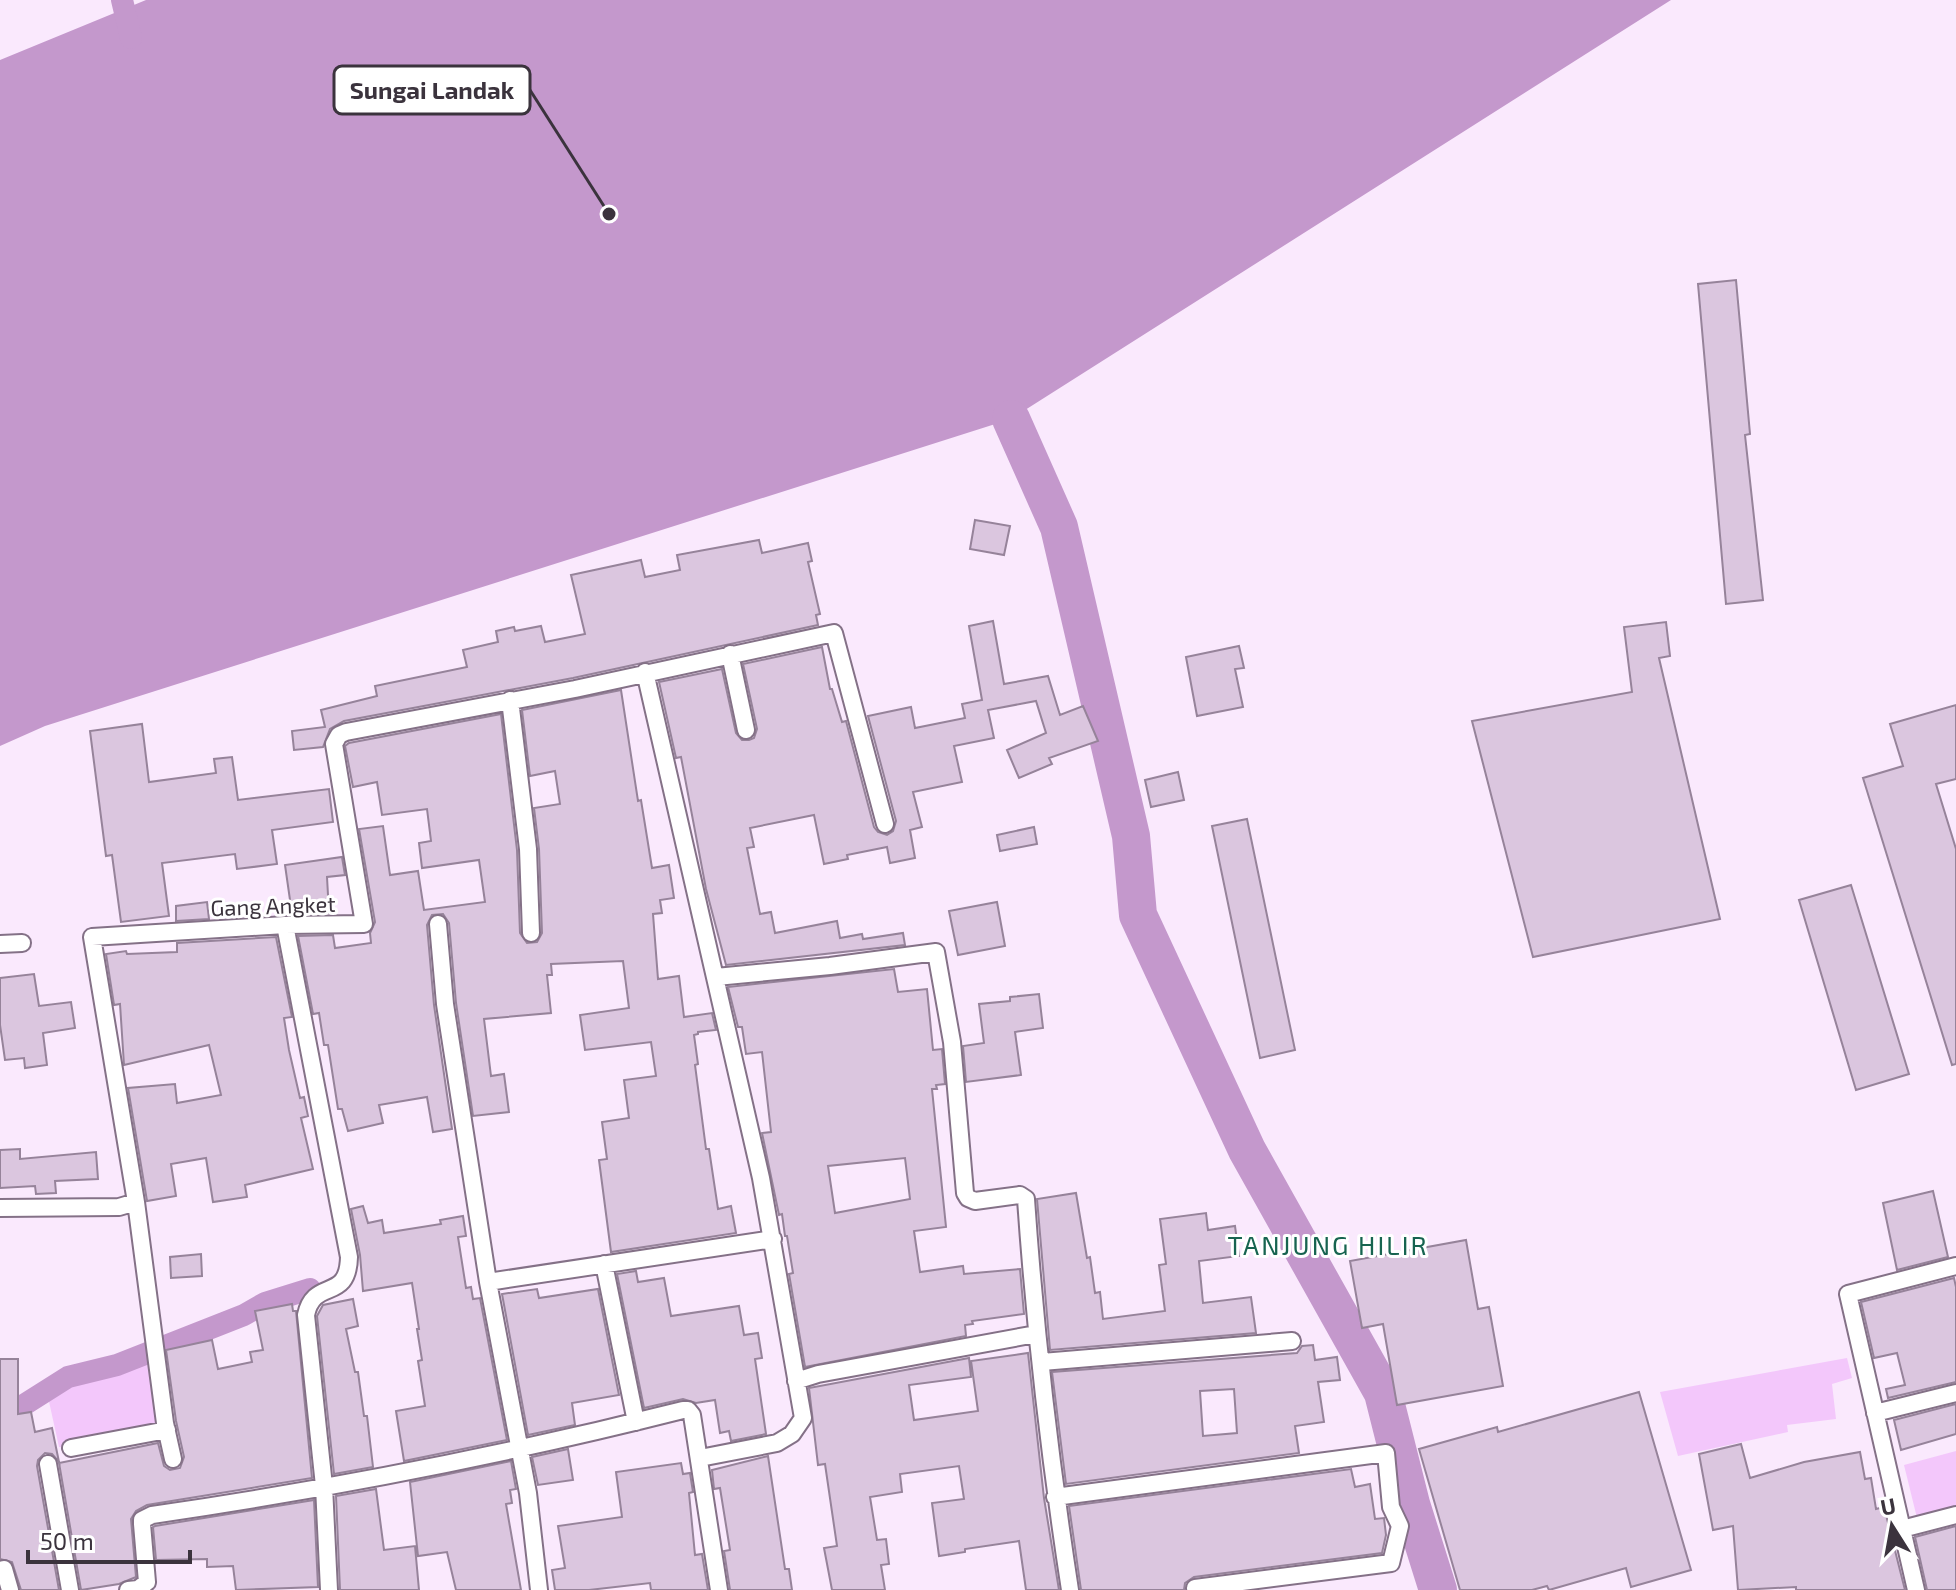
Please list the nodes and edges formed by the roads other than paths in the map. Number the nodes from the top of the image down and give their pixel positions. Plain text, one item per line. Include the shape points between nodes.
1 (730, 654) junction
2 (645, 672) junction
3 (510, 700) junction
4 (746, 730) dead end
5 (885, 824) dead end
6 (438, 924) dead end
7 (285, 925) junction
8 (531, 933) dead end
9 (22, 943) dead end
10 (0, 944) edge
11 (716, 977) junction
12 (136, 1202) junction
13 (0, 1208) edge
14 (773, 1239) junction
15 (604, 1264) junction
16 (1956, 1266) edge
17 (488, 1282) junction
18 (1036, 1334) junction
19 (1292, 1341) dead end
20 (1042, 1362) junction
21 (796, 1381) junction
22 (1956, 1393) edge
23 (1875, 1413) junction
24 (636, 1422) junction
25 (167, 1430) junction
26 (517, 1447) junction
27 (71, 1448) dead end
28 (700, 1458) junction
29 (173, 1459) dead end
30 (48, 1464) dead end
31 (324, 1486) junction
32 (1055, 1497) junction
33 (1956, 1515) edge
34 (1902, 1529) junction
35 (0, 1570) edge
36 (1315, 1573) junction
37 (1195, 1588) dead end
38 (10, 1590) edge
39 (70, 1590) edge
40 (128, 1590) edge
41 (329, 1590) edge
42 (539, 1590) edge
43 (719, 1590) edge
44 (1070, 1590) edge
45 (1319, 1590) edge
46 (1916, 1590) edge

1 - 2 street, Gang Angket
1 - 4 street
1 - 5 street, Gang Angket via 834,633
2 - 3 street, Gang Angket
2 - 11 street
3 - 7 street, Gang Angket via 339,735 334,744 364,924
3 - 8 street via 528,849
6 - 17 street via 445,1004
7 - 12 street, Gang Angket via 92,937
7 - 31 street via 349,1257 349,1274 342,1284 316,1294 306,1315
9 - 10 street
11 - 14 street
11 - 18 street via 936,952 952,1042 965,1193 975,1201 1020,1195 1026,1199
12 - 13 street via 119,1207
12 - 25 street
14 - 15 street
14 - 21 street
15 - 17 street
15 - 24 street
16 - 23 street via 1848,1294
17 - 26 street
18 - 20 street
18 - 21 street
19 - 20 street
20 - 32 street
21 - 28 street via 803,1418 792,1434 777,1443
22 - 23 street
23 - 34 street
24 - 26 street
24 - 28 street via 688,1410
25 - 27 street
25 - 29 street
26 - 31 street
26 - 42 street
28 - 43 street
30 - 39 street
31 - 40 street via 145,1518 147,1582
31 - 41 street
32 - 36 street via 1386,1453 1391,1507 1400,1526 1391,1563
32 - 44 street
33 - 34 street
34 - 46 street
35 - 38 street via 4,1569
36 - 37 street
36 - 45 street

